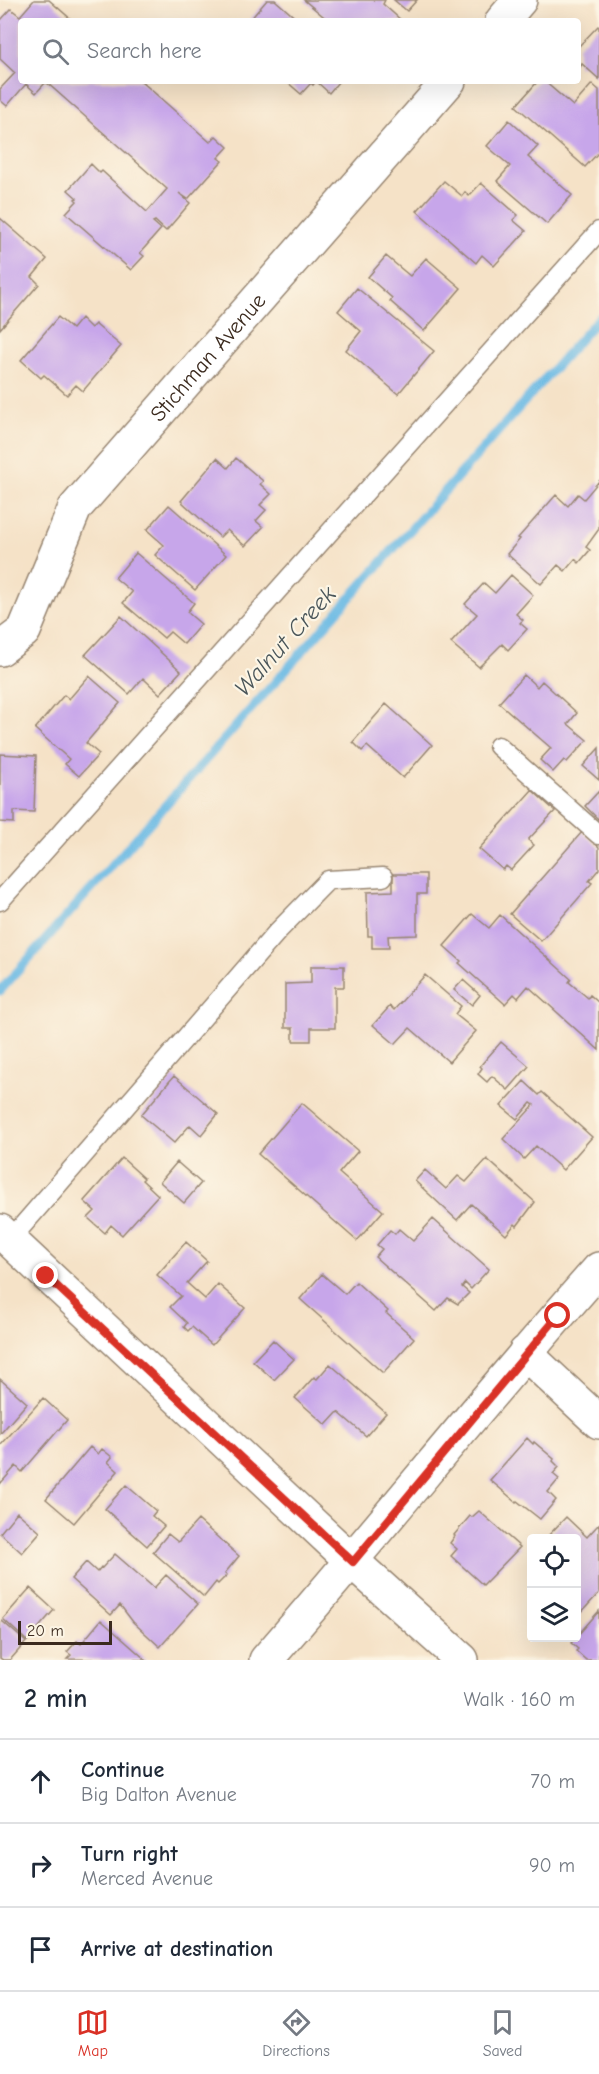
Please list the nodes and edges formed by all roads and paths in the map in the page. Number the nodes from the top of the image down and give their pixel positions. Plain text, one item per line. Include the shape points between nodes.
1 (520, 0) edge
2 (505, 18) edge
3 (446, 84) edge
4 (599, 231) edge
5 (0, 649) edge
6 (498, 746) dead end
7 (599, 835) edge
8 (382, 877) dead end
9 (0, 901) edge
10 (5, 1236) edge
11 (599, 1269) edge
12 (525, 1353) junction
13 (599, 1422) edge
14 (353, 1562) junction
15 (267, 1660) edge
16 (462, 1660) edge

1 - 2 street
3 - 5 street, Stichman Avenue via 75,508 24,631
4 - 9 lane
6 - 7 lane
8 - 10 lane via 328,880
10 - 14 street
11 - 12 street
12 - 13 street
12 - 14 street
14 - 15 street
14 - 16 street

